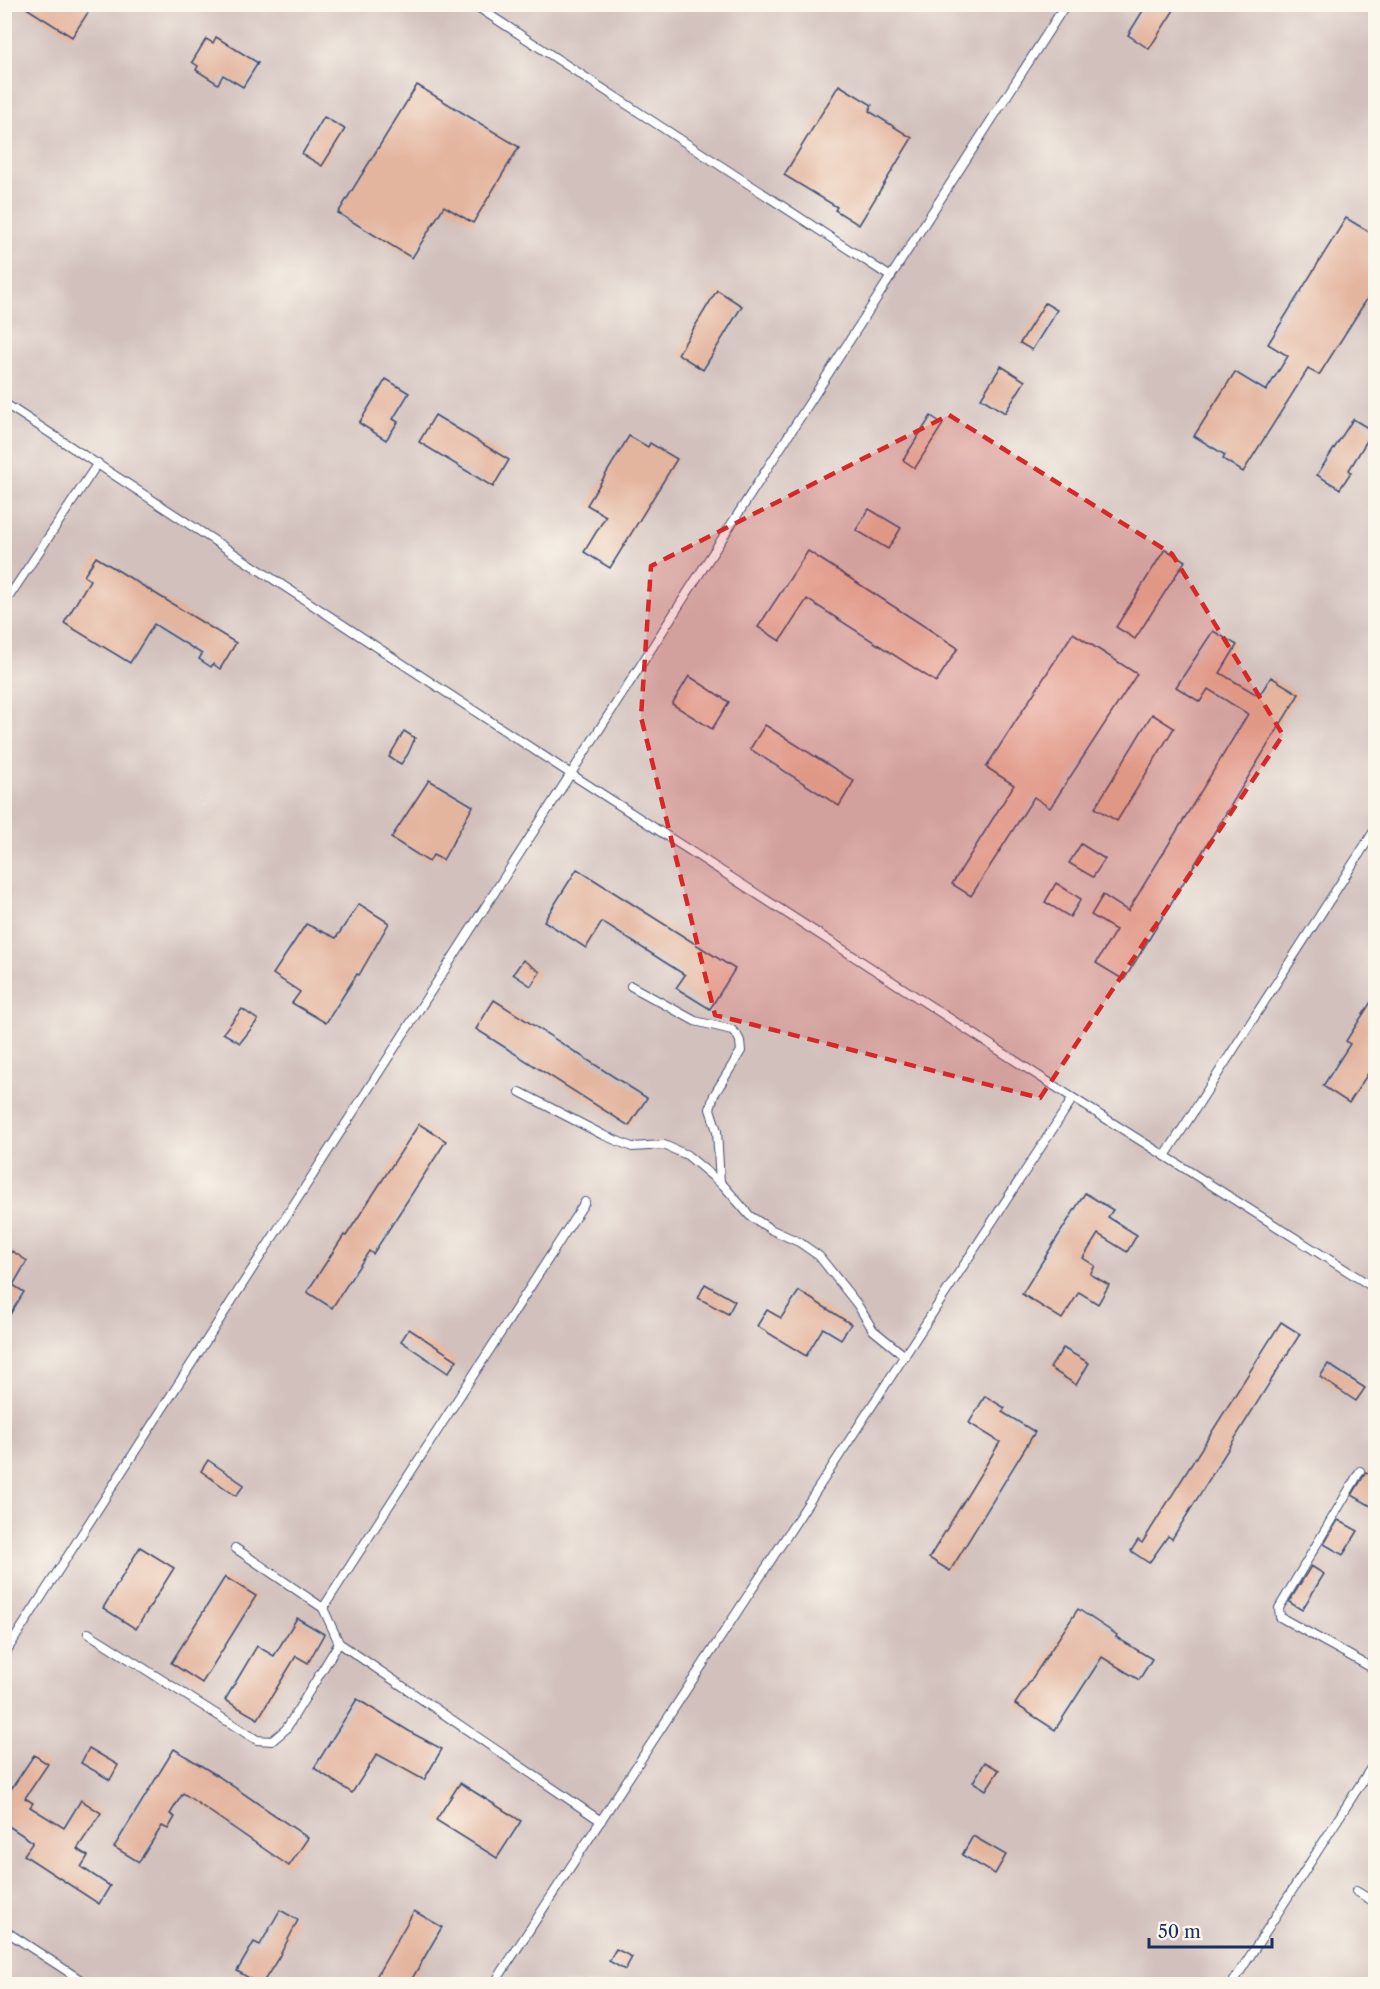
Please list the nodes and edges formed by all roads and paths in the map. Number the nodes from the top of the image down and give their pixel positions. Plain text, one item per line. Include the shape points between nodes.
1 (473, 4) edge
2 (1066, 4) edge
3 (891, 277) junction
4 (4, 403) edge
5 (98, 463) junction
6 (4, 604) edge
7 (572, 774) junction
8 (1376, 828) edge
9 (631, 986) dead end
10 (520, 1092) dead end
11 (1073, 1098) junction
12 (1165, 1156) junction
13 (720, 1183) junction
14 (585, 1202) dead end
15 (1376, 1289) edge
16 (905, 1356) junction
17 (1360, 1471) dead end
18 (235, 1548) dead end
19 (323, 1608) junction
20 (88, 1633) dead end
21 (339, 1643) junction
22 (4, 1655) edge
23 (1376, 1670) edge
24 (1376, 1760) edge
25 (601, 1821) junction
26 (1356, 1891) dead end
27 (1376, 1903) edge
28 (4, 1930) edge
29 (87, 1984) edge
30 (494, 1984) edge
31 (1233, 1984) edge

1 - 3 lane
2 - 3 lane
3 - 7 lane
4 - 5 lane
5 - 6 lane
5 - 7 lane
7 - 11 lane
7 - 22 lane
8 - 12 lane
9 - 13 lane via 694,1021 732,1030 740,1041 741,1051 714,1095 710,1109 717,1131
10 - 13 lane via 632,1147 664,1145 687,1155
11 - 12 lane
11 - 16 lane
12 - 15 lane
13 - 16 lane via 750,1216 819,1256 873,1330
14 - 19 lane
16 - 25 lane
17 - 23 lane via 1279,1608 1280,1617
18 - 19 lane
19 - 21 lane
20 - 21 lane via 257,1740 272,1741 286,1729
21 - 25 lane
24 - 31 lane
25 - 30 lane
26 - 27 lane
28 - 29 lane

